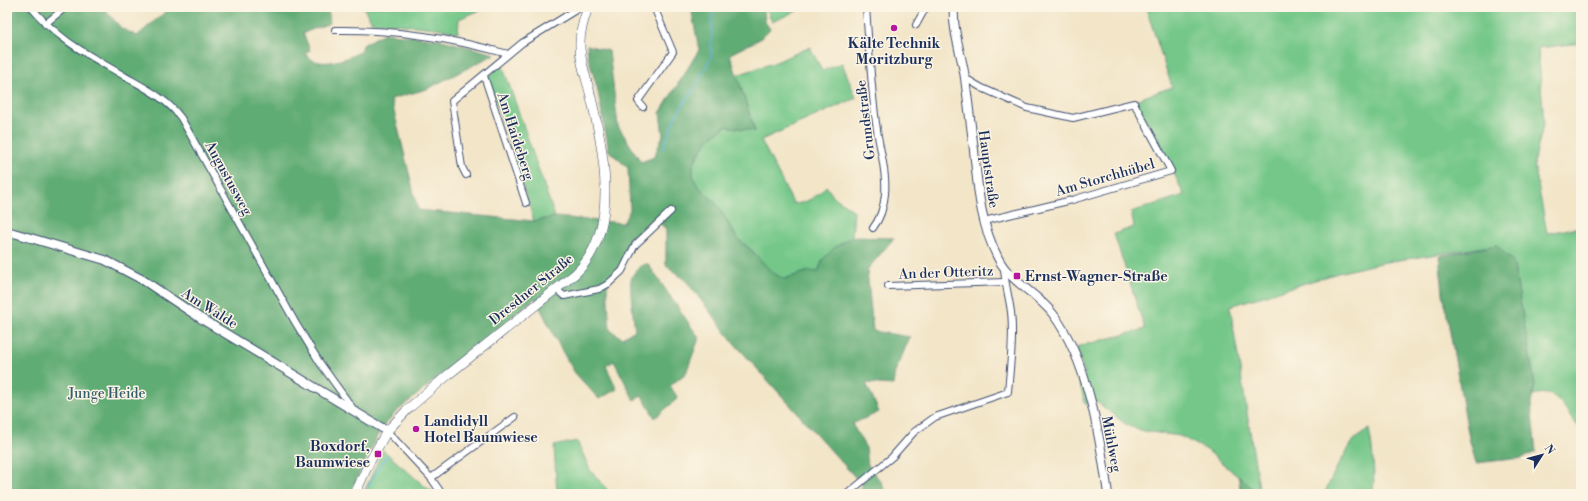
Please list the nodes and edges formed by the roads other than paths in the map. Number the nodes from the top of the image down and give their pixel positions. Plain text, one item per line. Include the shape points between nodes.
1 (31, 7) edge
2 (66, 7) edge
3 (587, 7) edge
4 (654, 7) edge
5 (866, 7) edge
6 (926, 7) edge
7 (954, 7) edge
8 (45, 24) junction
9 (916, 25) dead end
10 (335, 30) dead end
11 (508, 54) junction
12 (484, 76) junction
13 (965, 78) junction
14 (643, 107) dead end
15 (466, 175) dead end
16 (526, 203) dead end
17 (671, 211) dead end
18 (984, 221) junction
19 (873, 228) dead end
20 (7, 231) edge
21 (1004, 269) junction
22 (1005, 282) junction
23 (888, 286) dead end
24 (556, 289) junction
25 (1090, 398) joint
26 (354, 410) junction
27 (515, 417) dead end
28 (387, 431) junction
29 (431, 478) junction
30 (354, 494) edge
31 (442, 494) edge
32 (846, 494) edge
33 (1108, 494) edge

1 - 8 street, Augustusweg
2 - 8 street
3 - 11 street via 579,8 538,31
3 - 24 main road, Dresdner Straße via 582,25 580,52 604,158 603,214 598,241 585,265
4 - 14 street via 673,52 638,101
5 - 19 street, Grundstraße via 877,128 885,181 882,207
6 - 9 street
7 - 13 street, Hauptstraße via 954,26
8 - 26 street, Augustusweg via 76,47 156,94 173,108 320,364
10 - 11 street via 390,31 436,36
11 - 12 street
12 - 15 street via 452,101 462,168
12 - 16 street, Am Haideberg
13 - 18 street, Hauptstraße via 978,198
13 - 18 street, Am Storchhübel via 1027,108 1073,118 1134,104 1171,171 1072,200
17 - 24 street via 635,245 622,271 608,284 564,296
18 - 21 street, Hauptstraße
20 - 26 street, Am Walde via 65,247 111,264 143,280 200,318
21 - 22 street
21 - 25 street, Hauptstraße via 1049,308 1060,324 1071,345
22 - 23 street, An der Otteritz
22 - 32 street via 1012,331 1008,392 935,417 914,432 892,457
24 - 28 main road, Dresdner Straße via 420,398
25 - 33 street, Mühlweg
26 - 28 street, Am Walde
27 - 29 street
28 - 29 street
28 - 30 main road, Dresdner Straße
29 - 31 street

